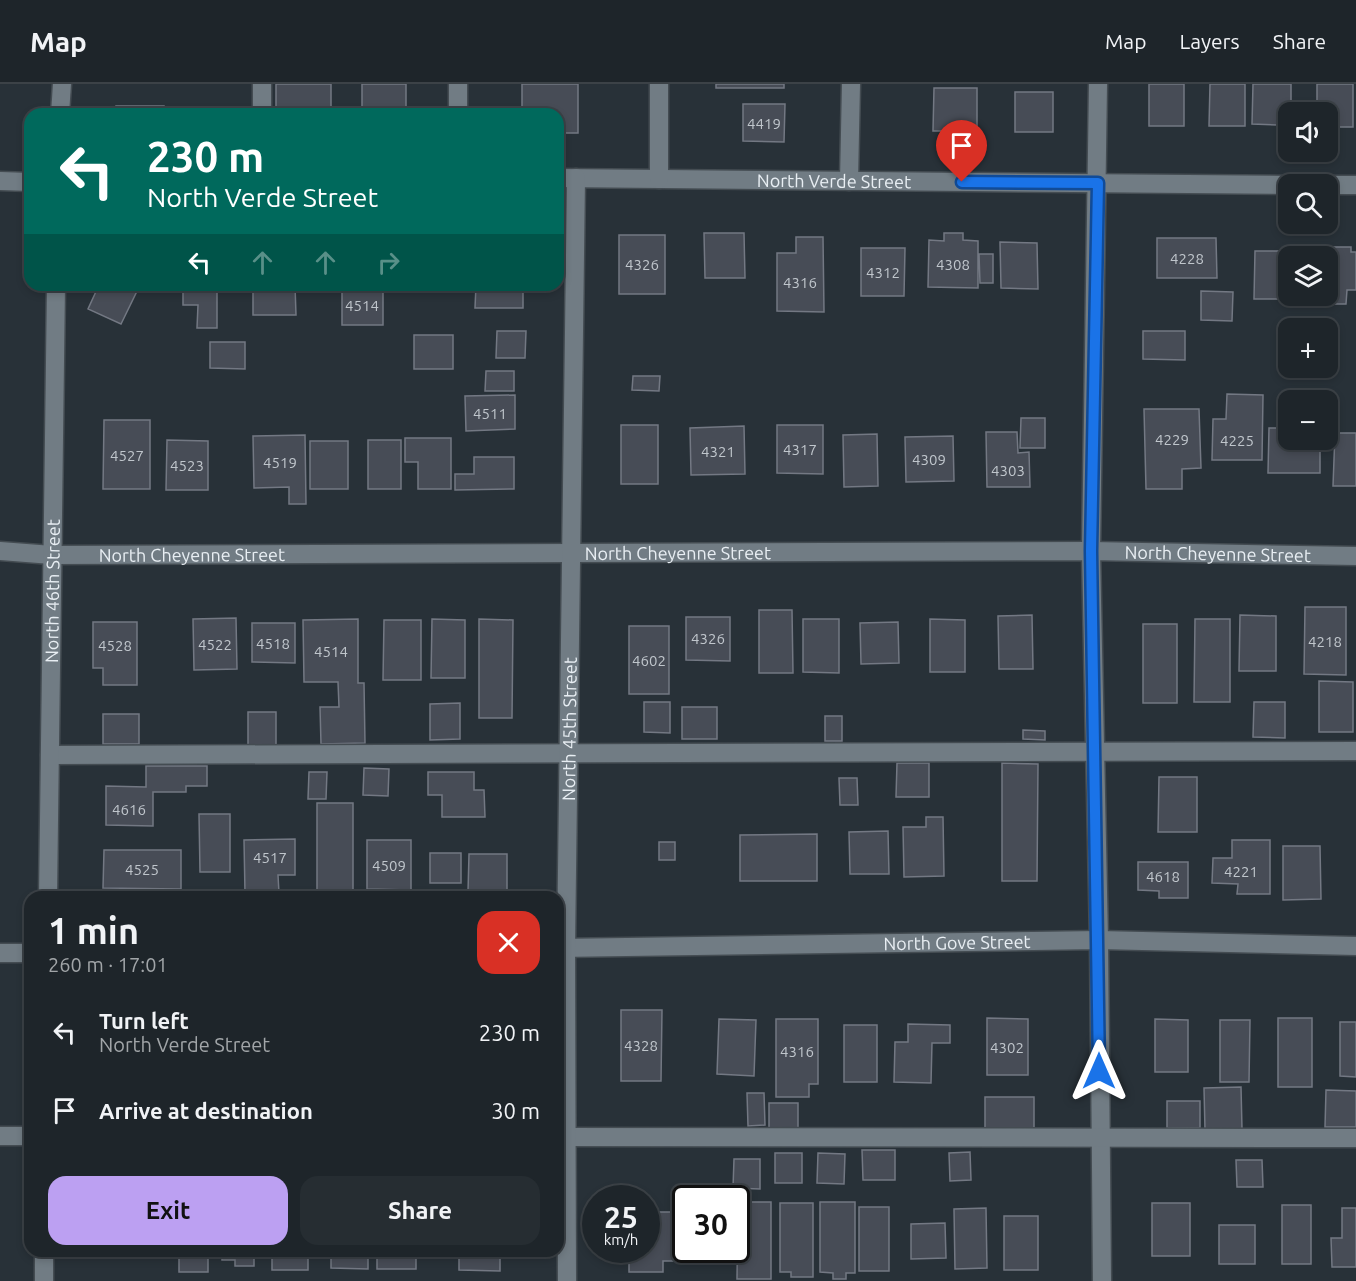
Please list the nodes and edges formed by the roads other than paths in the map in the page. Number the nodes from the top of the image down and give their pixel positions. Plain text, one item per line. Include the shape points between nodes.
1 (62, 84) edge
2 (262, 84) edge
3 (458, 84) edge
4 (659, 84) edge
5 (851, 84) edge
6 (1098, 84) edge
7 (60, 108) edge
8 (262, 108) edge
9 (458, 108) edge
10 (567, 178) edge
11 (659, 179) junction
12 (0, 181) edge
13 (849, 181) junction
14 (24, 182) edge
15 (1098, 183) junction
16 (1278, 185) edge
17 (1338, 185) edge
18 (1356, 185) edge
19 (56, 291) edge
20 (0, 551) edge
21 (1091, 551) junction
22 (572, 553) junction
23 (52, 555) junction
24 (1356, 556) edge
25 (1356, 751) edge
26 (1095, 752) junction
27 (569, 753) junction
28 (50, 755) junction
29 (48, 891) edge
30 (564, 892) edge
31 (1099, 940) junction
32 (1356, 946) edge
33 (564, 948) edge
34 (0, 953) edge
35 (24, 953) edge
36 (0, 1136) edge
37 (24, 1136) edge
38 (1099, 1136) junction
39 (564, 1137) edge
40 (1356, 1138) edge
41 (564, 1195) edge
42 (44, 1257) edge
43 (44, 1281) edge
44 (567, 1281) edge
45 (1102, 1281) edge

1 - 7 street
2 - 8 street
3 - 9 street
4 - 11 street
5 - 13 street
6 - 15 street
10 - 11 street, North Verde Street
10 - 22 street, North 45th Street
11 - 13 street, North Verde Street
12 - 14 street
13 - 15 street, North Verde Street
15 - 16 street, North Verde Street
15 - 21 street
17 - 18 street
19 - 23 street, North 46th Street
20 - 23 street, North Cheyenne Street
21 - 22 street, North Cheyenne Street
21 - 24 street, North Cheyenne Street
21 - 26 street
22 - 23 street, North Cheyenne Street
22 - 27 street, North 45th Street
23 - 28 street, North 46th Street
25 - 26 street
26 - 27 street
26 - 31 street
27 - 28 street
27 - 30 street, North 45th Street
28 - 29 street, North 46th Street
31 - 32 street, North Gove Street
31 - 33 street, North Gove Street
31 - 38 street
34 - 35 street
36 - 37 street
38 - 39 street
38 - 40 street
38 - 45 street
41 - 44 street, North 45th Street
42 - 43 street

